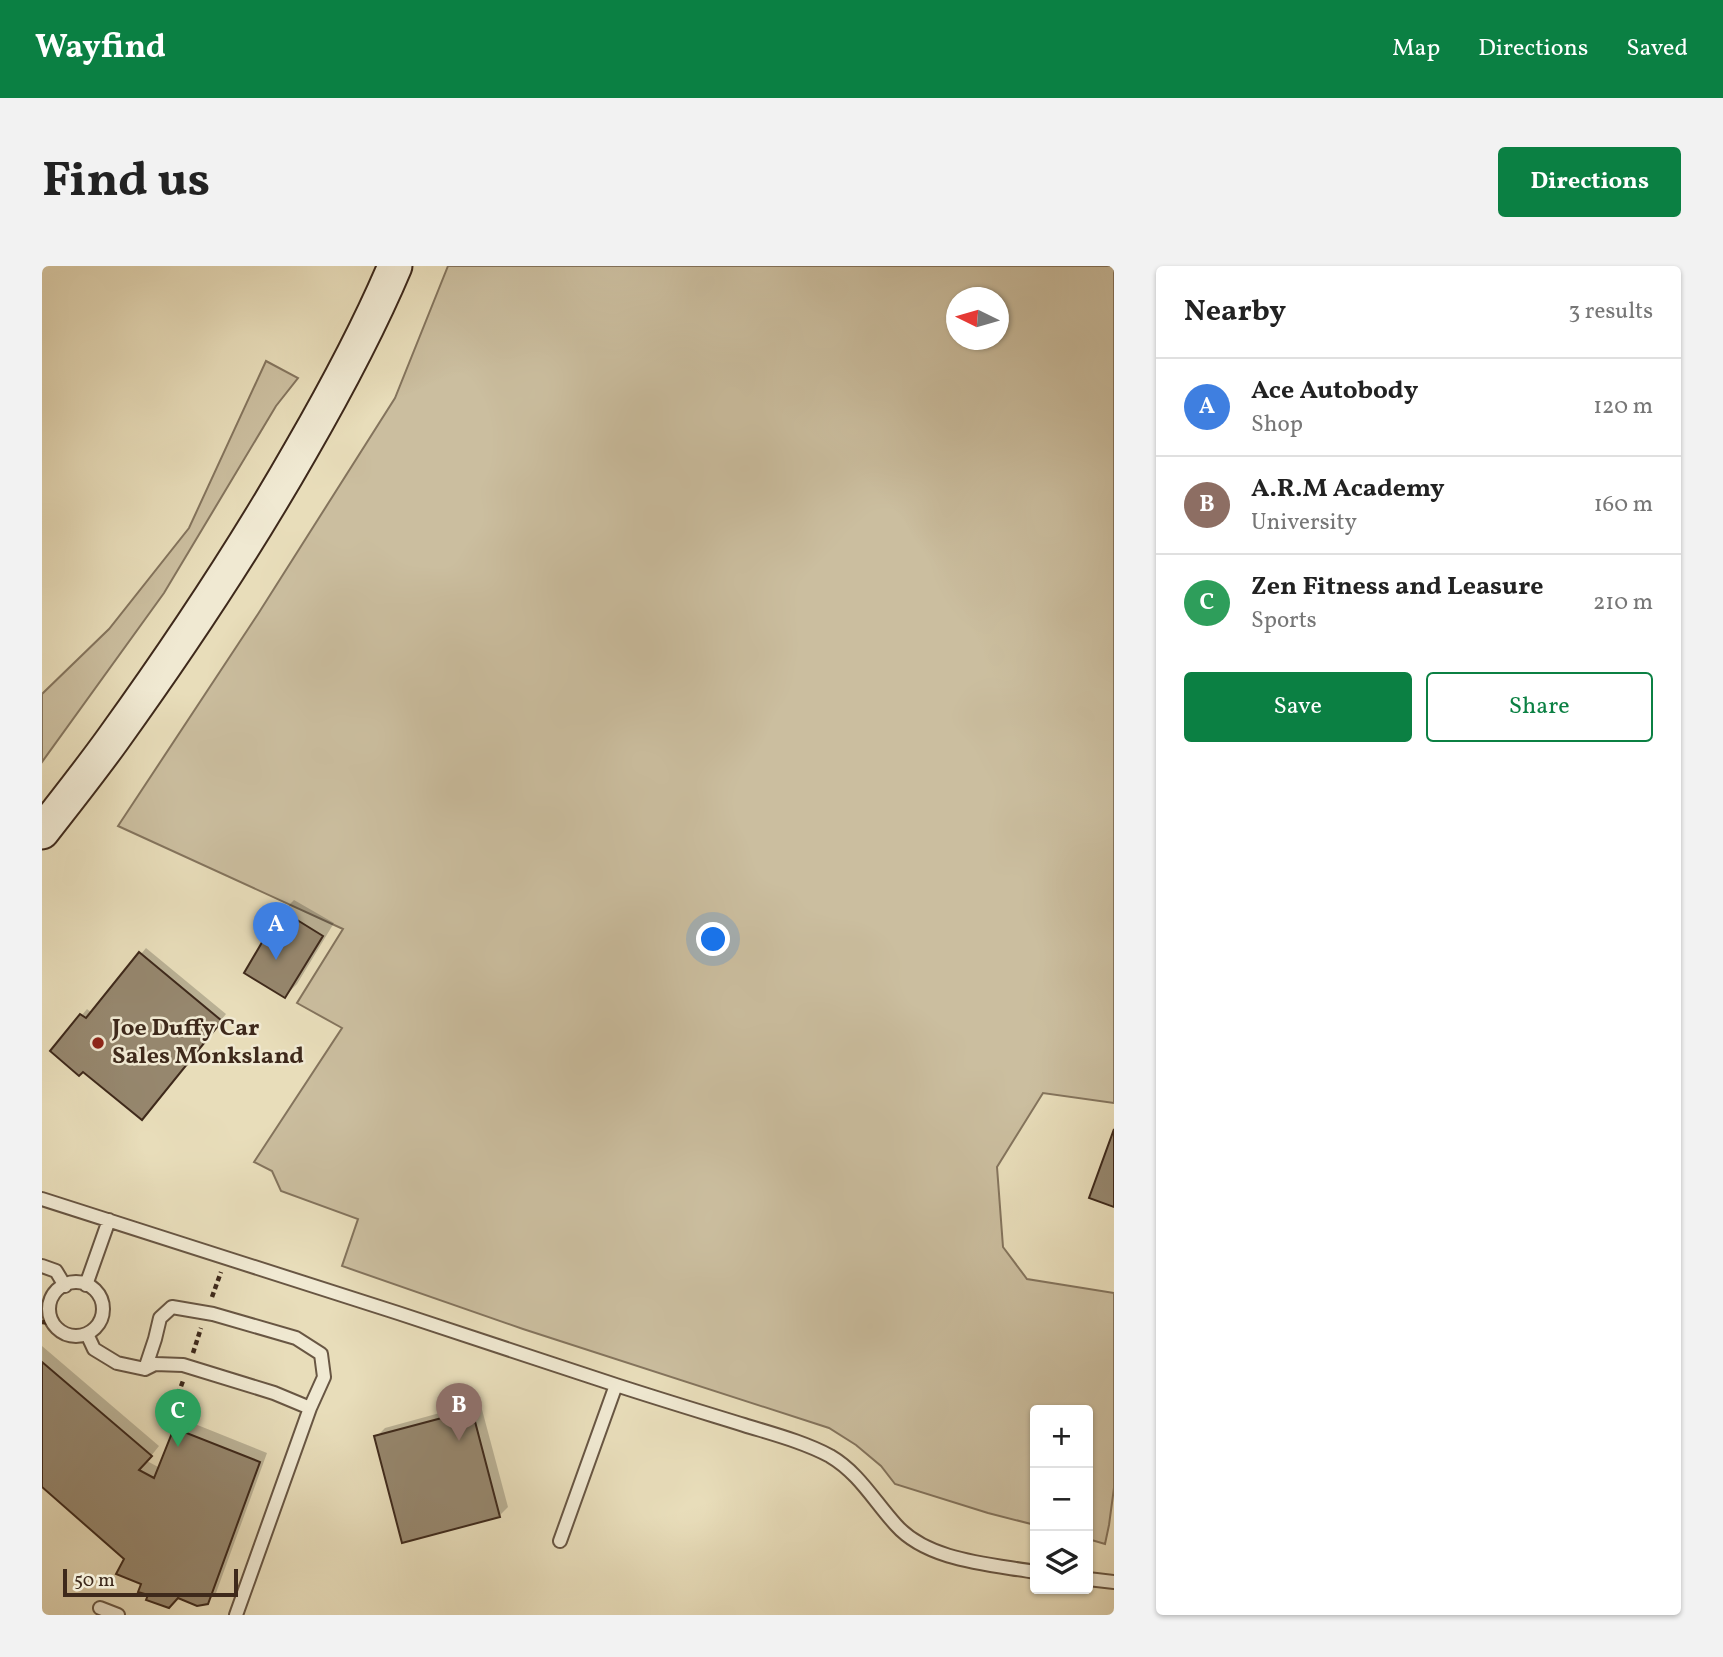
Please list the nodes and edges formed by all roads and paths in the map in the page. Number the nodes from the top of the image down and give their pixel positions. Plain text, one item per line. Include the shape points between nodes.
1 (395, 266) edge
2 (42, 832) edge
3 (42, 1199) edge
4 (109, 1220) junction
5 (226, 1258) junction
6 (42, 1266) edge
7 (86, 1285) junction
8 (65, 1286) junction
9 (206, 1313) junction
10 (47, 1323) edge
11 (87, 1335) junction
12 (189, 1367) junction
13 (145, 1369) junction
14 (616, 1385) junction
15 (310, 1408) junction
16 (166, 1426) dead end
17 (560, 1541) dead end
18 (1030, 1571) edge
19 (1093, 1580) edge
20 (1114, 1582) edge
21 (100, 1608) dead end
22 (118, 1615) edge
23 (236, 1615) edge

1 - 2 main road via 333,394 274,496 212,595
3 - 4 lane
4 - 5 lane
4 - 7 lane
5 - 9 path
5 - 14 lane
6 - 8 lane via 56,1271
7 - 8 lane
7 - 11 lane via 102,1301 101,1321
8 - 10 lane via 57,1290 50,1304
9 - 12 path
9 - 13 lane via 172,1307 160,1318
9 - 15 lane via 296,1338 321,1354 324,1377
10 - 11 lane via 65,1334
11 - 13 lane via 94,1349 117,1363
12 - 13 lane via 155,1364
12 - 15 lane
12 - 16 path
14 - 17 lane
14 - 18 lane via 809,1447 853,1473 896,1526 923,1546 975,1562
15 - 23 lane
19 - 20 lane
21 - 22 lane

